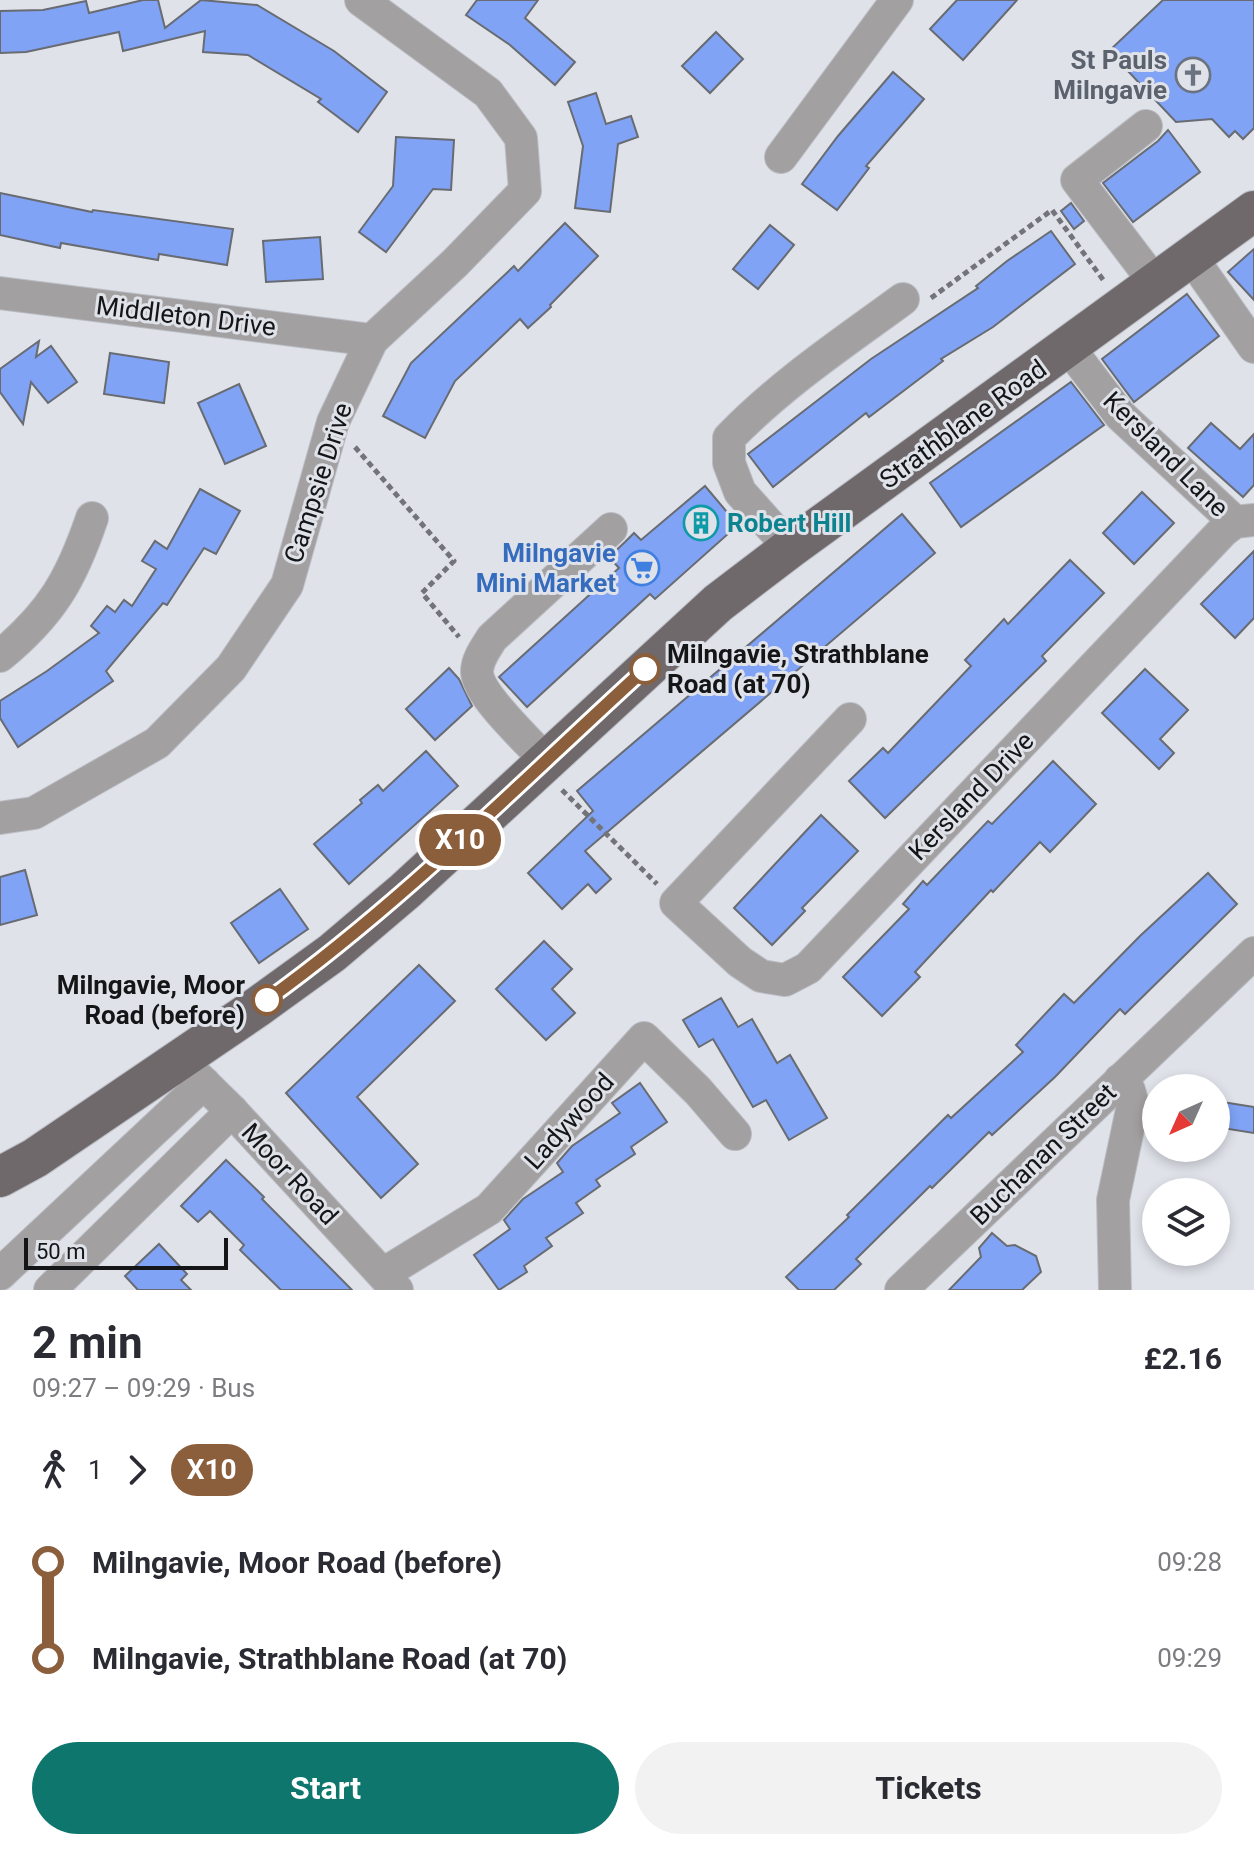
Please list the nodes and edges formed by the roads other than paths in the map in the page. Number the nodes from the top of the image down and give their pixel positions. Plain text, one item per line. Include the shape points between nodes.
1 (361, 0) edge
2 (897, 0) edge
3 (1146, 126) dead end
4 (781, 157) dead end
5 (1254, 211) edge
6 (1192, 258) junction
7 (1156, 284) junction
8 (0, 293) edge
9 (903, 299) road end
10 (372, 340) junction
11 (1254, 347) edge
12 (1069, 348) junction
13 (92, 518) dead end
14 (1244, 521) edge
15 (611, 529) dead end
16 (790, 548) junction
17 (0, 656) edge
18 (850, 719) dead end
19 (542, 764) junction
20 (0, 818) edge
21 (1254, 953) edge
22 (192, 1072) junction
23 (1120, 1080) junction
24 (232, 1111) junction
25 (735, 1134) dead end
26 (0, 1177) edge
27 (0, 1274) edge
28 (390, 1282) edge
29 (50, 1290) edge
30 (901, 1290) edge
31 (1115, 1290) edge

1 - 10 street, Campsie Drive via 488,93 521,138 525,191
2 - 4 street
3 - 7 street via 1077,180
5 - 6 main road, Strathblane Road
6 - 7 main road, Strathblane Road
6 - 11 street
7 - 12 main road, Strathblane Road
8 - 10 street, Middleton Drive
9 - 16 street via 756,409 729,438 729,463 740,492
10 - 20 street, Campsie Drive via 333,422 287,585 231,668 157,743 34,813
12 - 14 street, Kersland Lane via 1120,415
12 - 16 main road, Strathblane Road
13 - 17 street via 60,593
14 - 18 street, Kersland Drive via 1223,531 808,968 785,980 761,976 676,903
15 - 19 street via 492,638 479,660 477,674 486,693
16 - 19 main road, Strathblane Road via 718,603
19 - 22 main road, Strathblane Road via 405,891
21 - 23 street, Buchanan Street
22 - 24 street, Moor Road
22 - 26 main road, Strathblane Road
22 - 27 street
23 - 30 street, Buchanan Street
23 - 31 street via 1133,1105 1113,1200
24 - 28 street, Moor Road
24 - 29 street
25 - 28 street, Ladywood via 644,1038 489,1209

